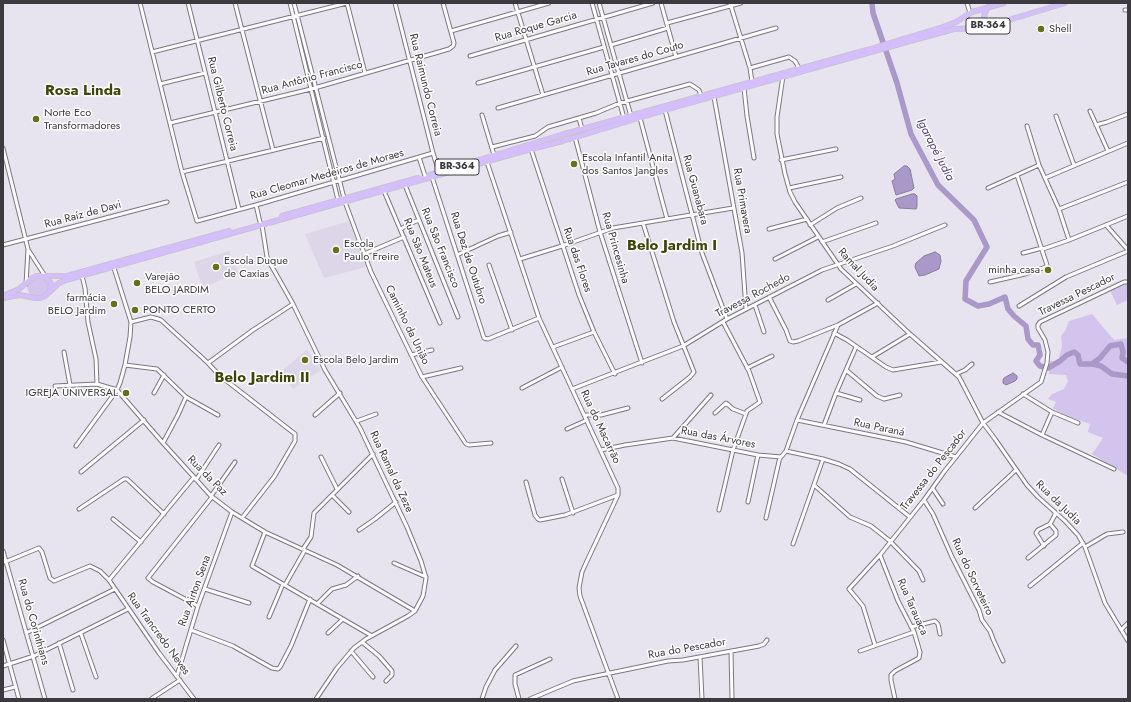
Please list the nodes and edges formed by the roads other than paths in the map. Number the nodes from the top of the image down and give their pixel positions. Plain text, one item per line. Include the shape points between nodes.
1 (140, 3) edge
2 (188, 3) edge
3 (236, 3) edge
4 (290, 3) edge
5 (294, 3) edge
6 (347, 3) edge
7 (395, 3) edge
8 (444, 3) edge
9 (515, 3) edge
10 (549, 3) edge
11 (592, 3) edge
12 (599, 3) edge
13 (653, 3) edge
14 (661, 3) edge
15 (741, 3) edge
16 (967, 3) edge
17 (1004, 3) edge
18 (1064, 3) edge
19 (730, 4) edge
20 (988, 7) junction
21 (518, 12) junction
22 (970, 13) junction
23 (295, 16) junction
24 (603, 17) junction
25 (596, 19) junction
26 (666, 23) junction
27 (992, 24) junction
28 (668, 28) junction
29 (776, 28) dead end
30 (243, 29) junction
31 (451, 31) junction
32 (741, 39) junction
33 (910, 39) junction
34 (197, 40) junction
35 (526, 40) junction
36 (611, 45) junction
37 (604, 47) junction
38 (868, 51) junction
39 (152, 52) junction
40 (470, 56) dead end
41 (676, 57) junction
42 (410, 60) junction
43 (534, 67) junction
44 (750, 68) junction
45 (799, 68) junction
46 (205, 73) junction
47 (619, 73) junction
48 (365, 74) junction
49 (612, 75) junction
50 (783, 76) junction
51 (752, 82) junction
52 (478, 83) dead end
53 (160, 84) junction
54 (313, 88) junction
55 (744, 88) junction
56 (543, 95) junction
57 (701, 96) junction
58 (714, 97) junction
59 (260, 101) junction
60 (627, 101) junction
61 (620, 103) junction
62 (498, 108) dead end
63 (665, 110) junction
64 (1090, 111) dead end
65 (215, 112) junction
66 (1128, 114) edge
67 (482, 115) dead end
68 (631, 116) junction
69 (1056, 116) dead end
70 (578, 118) junction
71 (624, 118) junction
72 (640, 118) junction
73 (170, 123) junction
74 (602, 123) junction
75 (1096, 125) junction
76 (1027, 126) dead end
77 (582, 129) junction
78 (603, 129) junction
79 (561, 135) junction
80 (328, 137) junction
81 (575, 137) junction
82 (323, 138) junction
83 (563, 141) junction
84 (1128, 143) edge
85 (492, 147) junction
86 (3, 148) edge
87 (531, 149) junction
88 (836, 149) dead end
89 (273, 150) junction
90 (1108, 151) junction
91 (433, 153) junction
92 (494, 155) junction
93 (419, 157) junction
94 (754, 158) dead end
95 (781, 160) junction
96 (228, 161) junction
97 (487, 162) junction
98 (1039, 165) junction
99 (1074, 165) junction
100 (182, 172) junction
101 (439, 172) junction
102 (1017, 175) junction
103 (425, 176) junction
104 (432, 177) junction
105 (841, 177) dead end
106 (1045, 178) junction
107 (340, 181) junction
108 (1128, 182) edge
109 (334, 183) junction
110 (405, 185) junction
111 (789, 188) junction
112 (988, 188) dead end
113 (384, 191) junction
114 (861, 198) dead end
115 (338, 200) junction
116 (345, 200) junction
117 (167, 202) dead end
118 (256, 205) junction
119 (733, 208) junction
120 (239, 209) junction
121 (1059, 209) junction
122 (692, 215) junction
123 (1128, 216) edge
124 (667, 219) junction
125 (807, 219) junction
126 (419, 220) junction
127 (261, 223) junction
128 (643, 223) junction
129 (876, 223) dead end
130 (810, 225) junction
131 (945, 225) dead end
132 (1106, 225) junction
133 (401, 229) junction
134 (768, 229) dead end
135 (511, 232) junction
136 (600, 232) junction
137 (404, 237) junction
138 (818, 237) junction
139 (26, 239) junction
140 (1069, 240) junction
141 (822, 242) junction
142 (3, 245) edge
143 (562, 246) junction
144 (28, 249) junction
145 (1042, 249) junction
146 (1128, 251) edge
147 (1023, 253) dead end
148 (364, 254) junction
149 (457, 255) junction
150 (520, 259) junction
151 (775, 259) dead end
152 (837, 264) junction
153 (489, 265) dead end
154 (114, 268) junction
155 (82, 276) junction
156 (46, 277) junction
157 (990, 282) dead end
158 (1128, 282) edge
159 (26, 284) junction
160 (856, 284) junction
161 (50, 290) junction
162 (3, 297) edge
163 (30, 297) junction
164 (769, 297) junction
165 (828, 300) dead end
166 (878, 303) junction
167 (292, 304) junction
168 (755, 305) junction
169 (1019, 306) dead end
170 (746, 309) junction
171 (458, 317) dead end
172 (539, 318) junction
173 (727, 319) junction
174 (131, 322) junction
175 (723, 322) junction
176 (440, 323) dead end
177 (838, 325) junction
178 (512, 330) junction
179 (594, 332) junction
180 (764, 332) dead end
181 (834, 334) junction
182 (910, 334) junction
183 (683, 346) junction
184 (553, 347) junction
185 (856, 347) junction
186 (432, 350) dead end
187 (64, 352) dead end
188 (411, 355) junction
189 (772, 356) dead end
190 (872, 357) junction
191 (941, 362) junction
192 (208, 363) junction
193 (642, 363) junction
194 (972, 364) dead end
195 (125, 365) junction
196 (562, 367) junction
197 (461, 368) dead end
198 (747, 368) junction
199 (846, 370) junction
200 (614, 374) junction
201 (956, 374) junction
202 (1044, 374) joint
203 (164, 375) junction
204 (422, 377) junction
205 (97, 384) junction
206 (70, 385) junction
207 (55, 386) dead end
208 (522, 388) dead end
209 (572, 389) junction
210 (117, 390) junction
211 (154, 392) dead end
212 (340, 393) junction
213 (836, 393) junction
214 (900, 394) dead end
215 (1023, 394) junction
216 (711, 395) dead end
217 (186, 397) junction
218 (662, 399) dead end
219 (860, 400) dead end
220 (628, 408) dead end
221 (998, 412) junction
222 (1052, 412) junction
223 (715, 413) dead end
224 (376, 414) dead end
225 (746, 414) junction
226 (315, 415) dead end
227 (584, 415) junction
228 (218, 416) dead end
229 (144, 420) junction
230 (587, 420) junction
231 (798, 420) junction
232 (357, 422) junction
233 (983, 423) junction
234 (1078, 424) dead end
235 (824, 425) junction
236 (567, 429) dead end
237 (1042, 434) junction
238 (673, 438) junction
239 (163, 443) junction
240 (491, 443) dead end
241 (219, 445) dead end
242 (76, 446) dead end
243 (601, 450) junction
244 (733, 450) junction
245 (785, 452) junction
246 (373, 454) junction
247 (758, 455) junction
248 (321, 457) dead end
249 (780, 457) junction
250 (956, 457) junction
251 (823, 459) junction
252 (235, 462) dead end
253 (1114, 469) dead end
254 (1016, 470) junction
255 (81, 472) dead end
256 (195, 479) junction
257 (562, 479) dead end
258 (526, 482) dead end
259 (814, 485) junction
260 (337, 489) junction
261 (933, 489) junction
262 (332, 495) junction
263 (618, 495) junction
264 (211, 496) junction
265 (924, 500) junction
266 (396, 502) junction
267 (748, 502) dead end
268 (943, 504) dead end
269 (975, 508) dead end
270 (79, 510) dead end
271 (719, 510) dead end
272 (232, 512) junction
273 (349, 512) dead end
274 (1055, 512) junction
275 (573, 513) junction
276 (164, 514) junction
277 (910, 517) junction
278 (242, 518) junction
279 (766, 518) dead end
280 (114, 519) dead end
281 (1050, 524) junction
282 (359, 530) dead end
283 (265, 532) junction
284 (1123, 532) dead end
285 (890, 541) junction
286 (140, 542) junction
287 (1082, 542) junction
288 (793, 544) dead end
289 (1044, 546) junction
290 (1084, 547) junction
291 (304, 550) junction
292 (3, 551) edge
293 (880, 555) junction
294 (1028, 558) dead end
295 (5, 562) junction
296 (394, 563) dead end
297 (358, 576) junction
298 (426, 577) junction
299 (109, 580) junction
300 (923, 580) dead end
301 (284, 585) junction
302 (1030, 586) dead end
303 (115, 589) junction
304 (205, 589) junction
305 (310, 599) junction
306 (249, 603) dead end
307 (317, 604) junction
308 (198, 606) junction
309 (128, 609) junction
310 (415, 611) junction
311 (269, 617) dead end
312 (343, 619) junction
313 (1128, 623) edge
314 (911, 627) junction
315 (191, 630) junction
316 (1121, 630) junction
317 (914, 632) junction
318 (26, 633) junction
319 (328, 633) dead end
320 (81, 634) junction
321 (940, 634) dead end
322 (372, 636) junction
323 (767, 640) dead end
324 (3, 641) edge
325 (1128, 641) edge
326 (362, 642) junction
327 (59, 643) junction
328 (875, 645) junction
329 (516, 646) dead end
330 (731, 651) junction
331 (860, 651) dead end
332 (351, 652) junction
333 (34, 656) junction
334 (700, 657) junction
335 (550, 659) dead end
336 (1003, 662) dead end
337 (10, 664) junction
338 (3, 666) edge
339 (609, 673) junction
340 (177, 676) junction
341 (96, 677) dead end
342 (373, 677) dead end
343 (180, 680) junction
344 (386, 681) dead end
345 (15, 686) junction
346 (3, 690) edge
347 (74, 690) dead end
348 (19, 699) edge
349 (45, 699) edge
350 (151, 699) edge
351 (194, 699) edge
352 (316, 699) edge
353 (482, 699) edge
354 (519, 699) edge
355 (530, 699) edge
356 (618, 699) edge
357 (702, 699) edge
358 (732, 699) edge
359 (895, 699) edge

1 - 39 street
2 - 34 street, Rua Gilberto Correia
3 - 30 street
4 - 23 street
5 - 23 street
6 - 23 street
6 - 48 street
7 - 42 street, Rua Raimundo Correia
8 - 31 street
9 - 21 street
10 - 21 street
11 - 25 street
12 - 24 street
13 - 24 street, Rua Roque Garcia
14 - 26 street
15 - 19 street
16 - 22 street
17 - 20 highway, BR-364
18 - 27 highway, BR-364
19 - 26 street
19 - 32 street
20 - 22 highway, BR-364
20 - 27 highway via 984,17 986,22
21 - 31 street
21 - 35 street
22 - 33 highway, BR-364 via 951,24
23 - 30 street
23 - 54 street
24 - 25 street, Rua Roque Garcia
24 - 36 street
25 - 35 street, Rua Roque Garcia
25 - 37 street
26 - 28 street
27 - 33 highway, BR-364
28 - 36 street
28 - 41 street
29 - 32 street, Rua Tavares do Couto
30 - 34 street
30 - 59 street
31 - 42 street, Rua Antônio Francisco via 454,42 449,49
32 - 41 street, Rua Tavares do Couto
32 - 44 street
33 - 38 highway, BR-364
34 - 39 street
34 - 46 street, Rua Gilberto Correia
35 - 40 street, Rua Roque Garcia
35 - 43 street
36 - 47 street
37 - 43 street
37 - 49 street
38 - 45 highway, BR-364
38 - 50 highway, BR-364
39 - 53 street
41 - 47 street, Rua Tavares do Couto
42 - 48 street, Rua Antônio Francisco
42 - 91 street, Rua Raimundo Correia
43 - 52 street
43 - 56 street
44 - 45 street via 789,57
44 - 51 street
45 - 51 highway, BR-364
46 - 53 street
46 - 65 street, Rua Gilberto Correia
47 - 49 street, Rua Tavares do Couto
47 - 60 street
48 - 54 street, Rua Antônio Francisco
49 - 56 street, Rua Tavares do Couto
49 - 61 street
50 - 55 highway, BR-364
50 - 95 street, Ramal Judia via 776,123
51 - 57 highway, BR-364
53 - 73 street
54 - 59 street, Rua Antônio Francisco
54 - 80 street, Caminho da União
54 - 82 street
55 - 58 highway, BR-364
55 - 94 street
56 - 62 street, Rua Tavares do Couto
57 - 60 street via 699,90 690,84
57 - 68 highway, BR-364
58 - 63 highway, BR-364
58 - 119 street, Rua Primavera
59 - 65 street, Rua Antônio Francisco
59 - 89 street
60 - 61 street
60 - 68 street
61 - 70 street
61 - 71 street
63 - 72 highway, BR-364
63 - 122 street, Rua Guanabara
64 - 75 street
65 - 73 street, Rua Antônio Francisco
65 - 96 street, Rua Gilberto Correia
66 - 75 street
67 - 85 street
68 - 71 highway, BR-364
69 - 99 street
70 - 77 street
70 - 85 street via 548,127 535,136
71 - 74 highway, BR-364
72 - 78 highway, BR-364
72 - 124 street
73 - 100 street
74 - 77 highway, BR-364
74 - 78 highway
75 - 90 street
76 - 98 street
77 - 79 highway, BR-364
78 - 81 highway, BR-364
79 - 83 highway
79 - 92 highway, BR-364
80 - 82 street
80 - 107 street, Caminho da União
81 - 83 highway, BR-364
81 - 136 street, Rua Princesinha
82 - 89 street
82 - 109 street
83 - 87 highway, BR-364
84 - 90 street
85 - 92 street
86 - 139 street
87 - 97 highway, BR-364
87 - 143 street, Rua das Flores
88 - 95 street
89 - 96 street
90 - 99 street
91 - 93 street, Rua Cleomar Medeiros de Moraes
91 - 101 street, Rua Raimundo Correia
92 - 101 highway, BR-364
93 - 103 street, Rua Cleomar Medeiros de Moraes
93 - 107 street, Rua Cleomar Medeiros de Moraes
95 - 111 street, Ramal Judia
96 - 100 street
96 - 120 street, Rua Gilberto Correia
97 - 104 highway, BR-364
97 - 135 street, Rua do Macarrão
98 - 102 street
98 - 106 street
99 - 106 street
100 - 120 street, Rua Cleomar Medeiros de Moraes via 196,220
101 - 103 highway, BR-364
102 - 112 street
102 - 145 street
103 - 116 highway, BR-364
104 - 110 highway, BR-364
104 - 149 street, Rua Dez de Outubro
105 - 111 street
106 - 121 street
107 - 109 street, Rua Cleomar Medeiros de Moraes
107 - 116 street, Caminho da União
108 - 121 street
109 - 115 street
109 - 118 street, Rua Cleomar Medeiros de Moraes
110 - 113 highway, BR-364
110 - 126 street, Rua São Francisco
111 - 125 street, Ramal Judia
113 - 116 highway, BR-364
113 - 133 street, Rua São Mateus
114 - 130 street via 837,208
115 - 116 highway, BR-364
115 - 127 highway, BR-364
116 - 127 highway, BR-364
116 - 148 street, Caminho da União
117 - 139 street, Rua Raíz de Davi
118 - 120 street, Rua Cleomar Medeiros de Moraes
118 - 127 street, Rua Ramal da Zeze
119 - 122 street
119 - 170 street, Rua Primavera via 742,252
121 - 140 street
122 - 124 street
122 - 173 street, Rua Guanabara via 702,253
123 - 132 street
124 - 128 street
125 - 130 street, Ramal Judia
125 - 134 street
126 - 133 street
126 - 171 street, Rua São Francisco
127 - 154 highway, BR-364
127 - 156 highway, BR-364 via 68,276
127 - 167 street, Rua Ramal da Zeze via 269,261
128 - 136 street
128 - 183 street
129 - 141 street
130 - 138 street, Ramal Judia
131 - 152 street, Travessa Rochedo via 893,246
132 - 140 street
132 - 146 street
133 - 137 street, Rua São Mateus
135 - 149 street
135 - 150 street, Rua do Macarrão
136 - 143 street
136 - 193 street, Rua Princesinha
137 - 148 street
137 - 176 street, Rua São Mateus
138 - 141 street, Ramal Judia
138 - 151 street, Travessa Rochedo
139 - 142 street, Rua Raíz de Davi
139 - 144 street
140 - 145 street
141 - 152 street, Ramal Judia
143 - 150 street
143 - 179 street, Rua das Flores
144 - 156 street
144 - 159 street
145 - 147 street
145 - 157 street via 1047,267
146 - 169 street via 1066,276
148 - 188 street, Caminho da União
149 - 178 street, Rua Dez de Outubro via 486,340
150 - 172 street, Rua do Macarrão
152 - 160 street, Ramal Judia
152 - 164 street, Travessa Rochedo
153 - 178 street
154 - 155 highway, BR-364
154 - 174 street
155 - 161 highway, BR-364 via 60,283
155 - 205 street via 96,359
156 - 159 highway, BR-364 via 36,276
156 - 161 highway via 50,282
158 - 202 street, Travessa Pescador via 1040,322 1038,328 1047,349
159 - 162 highway, BR-364
159 - 163 highway via 25,292
160 - 165 street
160 - 166 street, Ramal Judia
161 - 163 highway, BR-364 via 40,298
162 - 163 highway, BR-364
164 - 168 street, Travessa Rochedo
164 - 177 street via 790,341 798,341
166 - 177 street
166 - 182 street, Ramal Judia
167 - 192 street
167 - 212 street, Rua Ramal da Zeze via 317,356
168 - 170 street, Travessa Rochedo
168 - 180 street
170 - 173 street, Travessa Rochedo
172 - 178 street
172 - 184 street, Rua do Macarrão
173 - 175 street, Travessa Rochedo
174 - 192 street via 158,318
174 - 195 street
175 - 183 street, Travessa Rochedo
175 - 198 street
177 - 181 street
179 - 184 street
179 - 200 street, Rua das Flores
181 - 185 street
181 - 231 street
182 - 190 street
182 - 191 street, Ramal Judia
183 - 193 street, Travessa Rochedo
183 - 218 street via 694,373
184 - 196 street, Rua do Macarrão
185 - 190 street
185 - 199 street
186 - 188 street
187 - 206 street
188 - 204 street, Caminho da União
189 - 198 street
190 - 191 street via 893,370
191 - 201 street, Ramal Judia
192 - 278 street via 233,387 296,436 274,477
193 - 200 street, Travessa Rochedo
194 - 201 street
195 - 203 street via 155,368
195 - 210 street
196 - 208 street
196 - 209 street, Rua do Macarrão
197 - 204 street
198 - 225 street via 760,402 748,409
199 - 213 street
199 - 214 street via 877,396 884,398
200 - 209 street, Travessa Rochedo
201 - 233 street, Ramal Judia
202 - 215 street, Travessa do Pescador via 1041,382
203 - 211 street
203 - 217 street
204 - 240 street, Caminho da União via 465,443
205 - 206 street
205 - 210 street
206 - 207 street
209 - 227 street, Rua do Macarrão
210 - 229 street, Rua da Paz
210 - 242 street
212 - 226 street
212 - 232 street, Rua Ramal da Zeze
213 - 219 street
213 - 235 street
215 - 221 street, Travessa do Pescador
215 - 222 street
216 - 238 street
217 - 228 street
217 - 239 street
220 - 227 street via 601,415
221 - 233 street, Travessa do Pescador
221 - 237 street
222 - 234 street
222 - 237 street
223 - 225 street via 727,403 733,409
224 - 232 street
225 - 244 street
227 - 230 street, Rua do Macarrão
229 - 239 street, Rua da Paz
229 - 255 street
230 - 236 street
230 - 243 street, Rua do Macarrão
231 - 235 street, Rua Paraná
231 - 245 street
232 - 246 street, Rua Ramal da Zeze
233 - 250 street, Travessa do Pescador
233 - 254 street, Rua da Judia
235 - 250 street, Rua Paraná via 906,442
237 - 253 street
238 - 243 street, Rua das Árvores
238 - 244 street, Rua das Árvores
239 - 256 street, Rua da Paz
241 - 256 street
243 - 263 street, Rua do Macarrão via 618,488
244 - 247 street, Rua das Árvores
244 - 271 street
245 - 249 street
245 - 251 street
246 - 260 street
246 - 266 street, Rua Ramal da Zeze
247 - 249 street, Rua das Árvores
247 - 267 street
248 - 260 street
249 - 279 street
250 - 261 street, Travessa do Pescador
251 - 259 street
251 - 277 street via 855,472
252 - 264 street
254 - 269 street
254 - 274 street, Rua da Judia via 1038,497
256 - 264 street, Rua da Paz
256 - 276 street
257 - 275 street
258 - 275 street via 538,520
259 - 285 street via 850,517 871,526
259 - 288 street
260 - 262 street
261 - 265 street, Travessa do Pescador
261 - 268 street
262 - 273 street
262 - 291 street via 314,513 311,537
263 - 275 street
263 - 339 street via 582,572 579,588
264 - 272 street, Rua da Paz
264 - 308 street via 148,579
265 - 277 street, Travessa do Pescador
265 - 336 street, Rua do Sorveteiro via 934,514 952,558
266 - 282 street
266 - 298 street, Rua Ramal da Zeze
270 - 276 street via 127,479
272 - 278 street, Rua da Paz
272 - 304 street, Rua Airton Sena
274 - 281 street
274 - 287 street, Rua da Judia
276 - 286 street
277 - 285 street, Travessa do Pescador
278 - 283 street, Rua da Paz
280 - 286 street
281 - 289 street via 1056,535
281 - 289 street via 1036,533
283 - 291 street, Rua da Paz
283 - 301 street via 251,566
284 - 290 street via 1107,534
285 - 293 street, Travessa do Pescador
285 - 300 street via 919,571
286 - 299 street
287 - 290 street, Rua da Judia
287 - 302 street
289 - 294 street
290 - 316 street, Rua da Judia via 1105,603
291 - 297 street, Rua da Paz
291 - 301 street
292 - 295 street, Rua do Corinthians
293 - 314 street, Rua Tarauaca
293 - 328 street, Travessa do Pescador via 849,590 863,606
295 - 299 street via 39,548 50,578 56,581 90,566
295 - 318 street, Rua do Corinthians
296 - 298 street
297 - 307 street via 346,585 332,590
297 - 310 street, Rua da Paz
298 - 310 street, Rua Ramal da Zeze via 423,596
299 - 303 street, Rua Trancredo Neves
301 - 305 street
301 - 311 street
303 - 309 street, Rua Trancredo Neves
303 - 318 street
304 - 306 street
304 - 308 street, Rua Airton Sena
305 - 307 street
305 - 315 street via 279,668 272,668 233,646
307 - 312 street
308 - 315 street, Rua Airton Sena
309 - 320 street
309 - 340 street, Rua Trancredo Neves
310 - 322 street
312 - 319 street
312 - 322 street
313 - 316 street
314 - 317 street, Rua Tarauaca
314 - 321 street via 934,621 938,624
315 - 340 street, Rua Airton Sena
316 - 325 street, Rua da Judia
317 - 328 street
317 - 359 street, Rua Tarauaca via 920,656 891,675
318 - 333 street, Rua do Corinthians
320 - 327 street
320 - 341 street
322 - 326 street
323 - 330 street, Rua do Pescador via 759,646
324 - 337 street
326 - 332 street
326 - 344 street via 392,671 392,675
327 - 333 street
327 - 347 street
328 - 331 street
329 - 353 street via 495,670
330 - 334 street, Rua do Pescador
330 - 358 street
332 - 342 street
332 - 352 street
333 - 337 street
333 - 349 street, Rua do Corinthians
334 - 339 street, Rua do Pescador
334 - 357 street
335 - 354 street via 515,674
337 - 338 street
337 - 345 street
339 - 355 street, Rua do Pescador via 573,682
339 - 356 street
340 - 343 street, Rua Trancredo Neves
343 - 350 street
343 - 351 street, Rua Trancredo Neves
345 - 346 street
345 - 348 street

